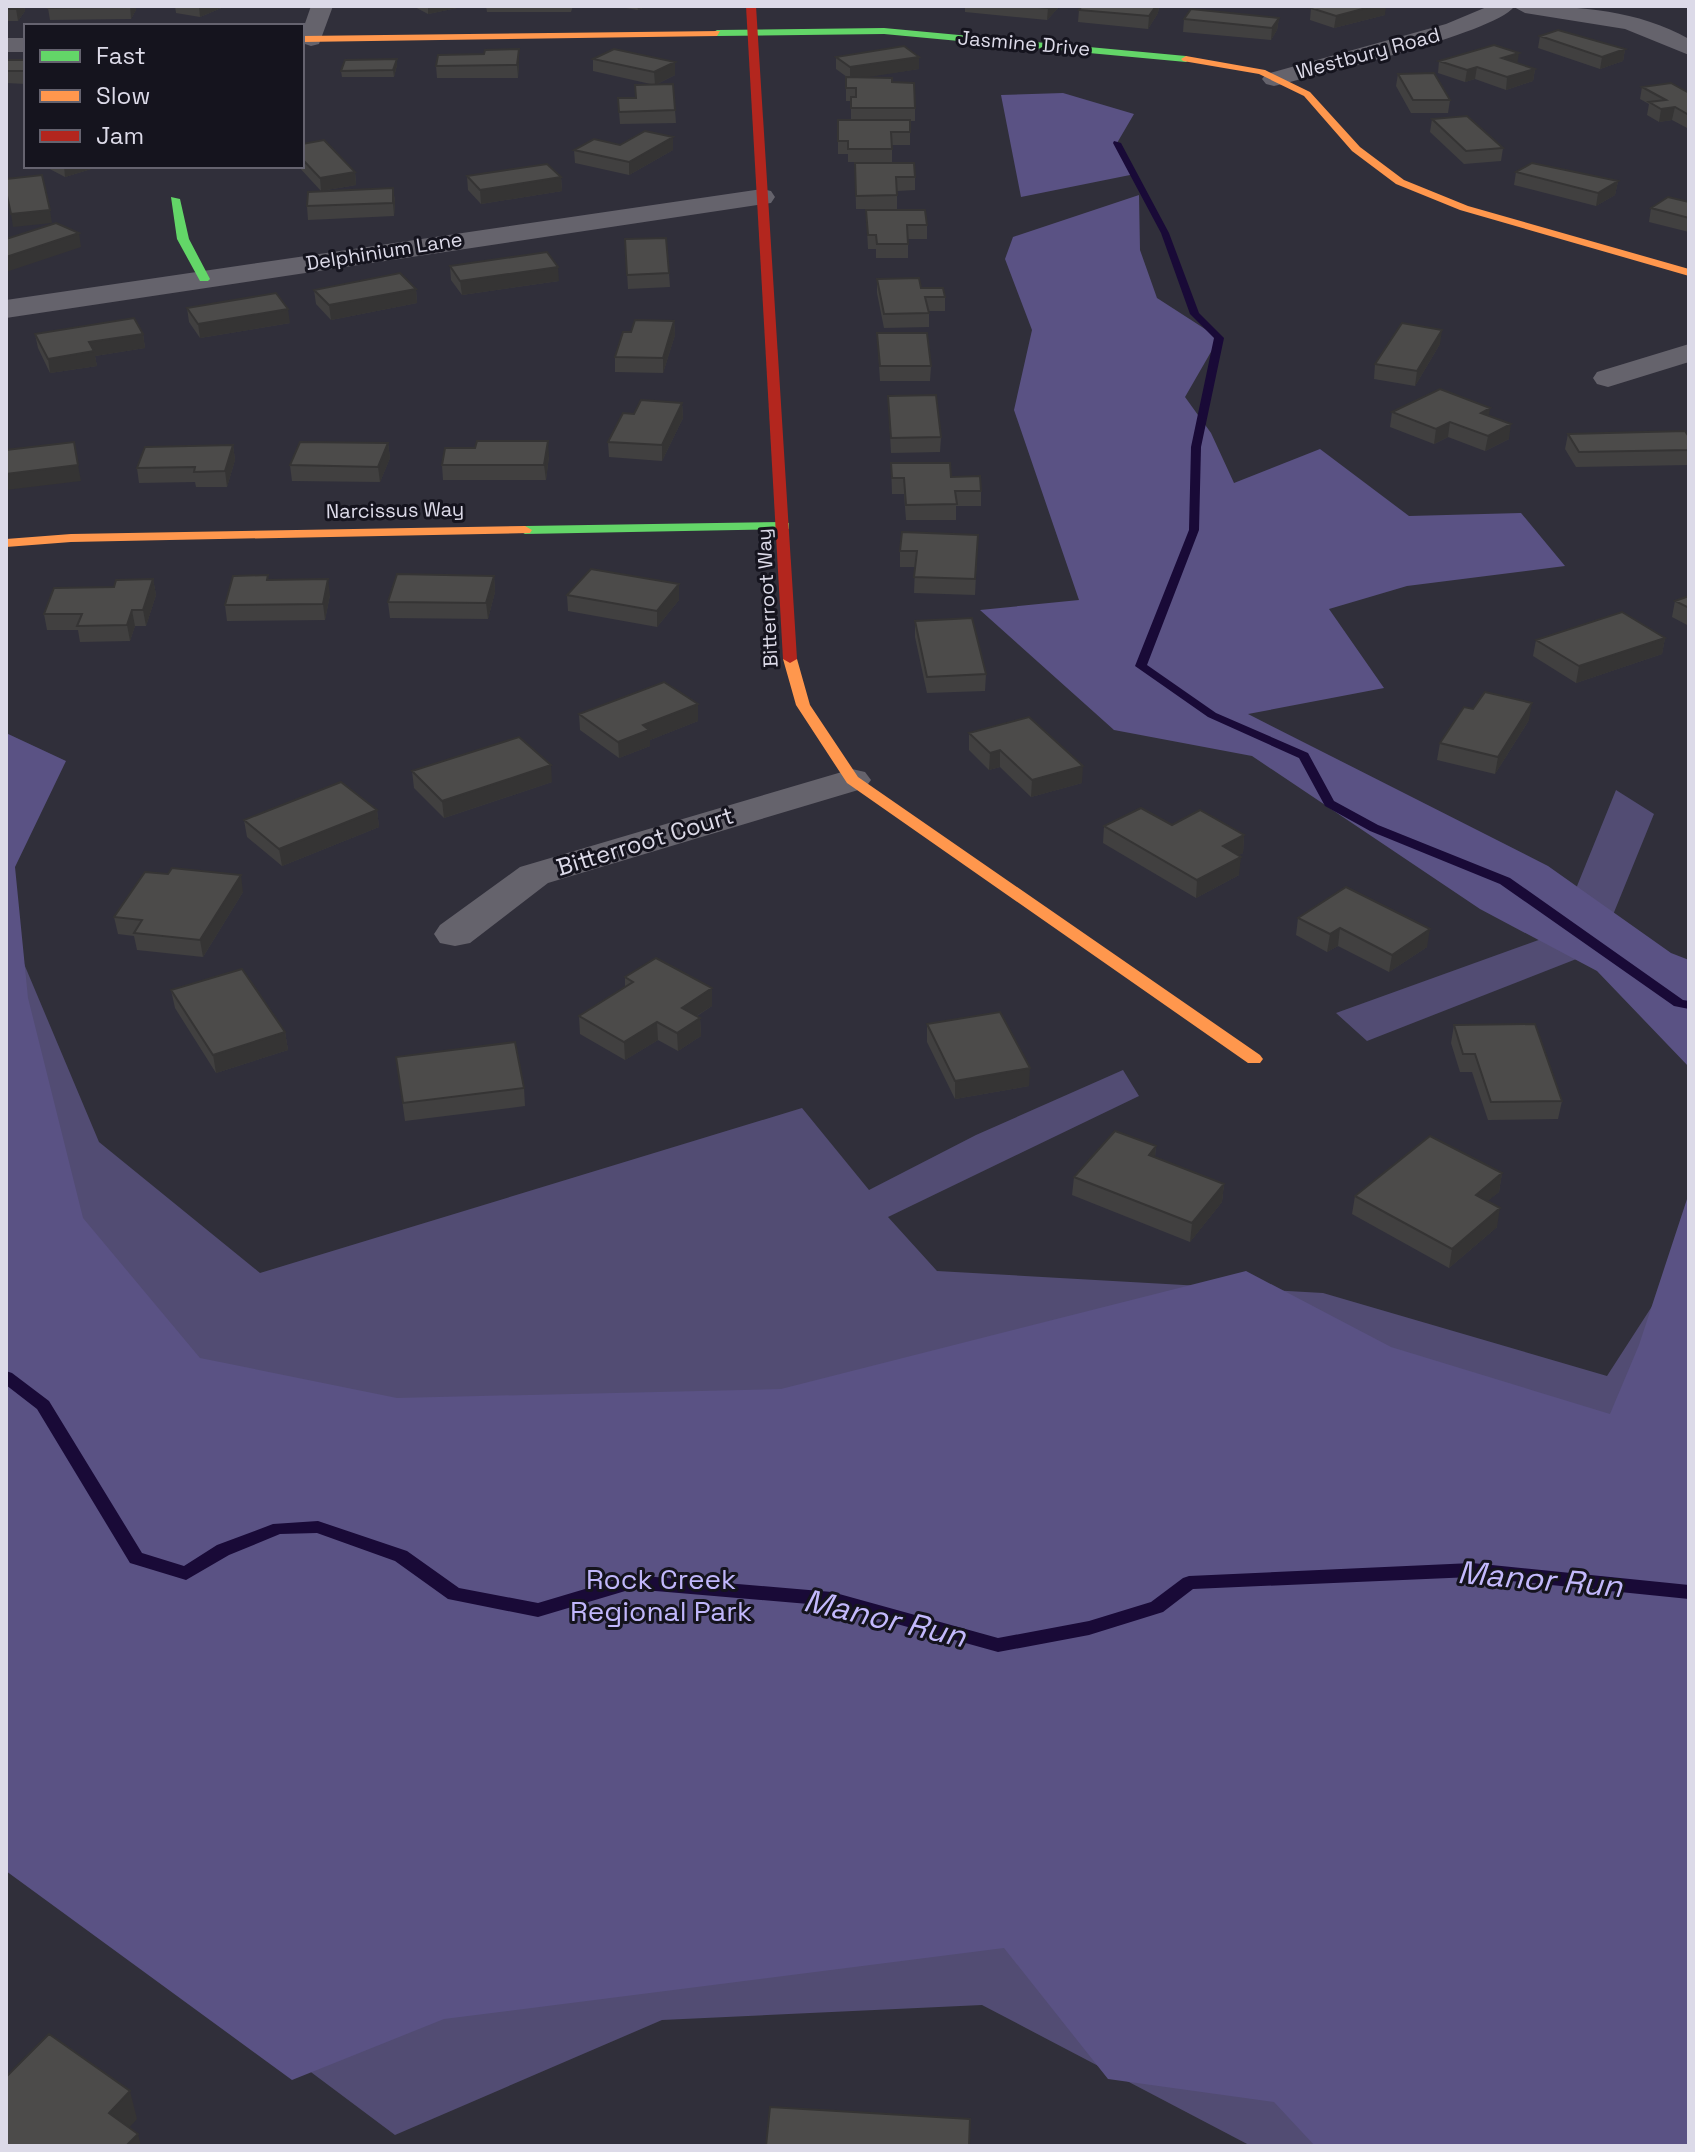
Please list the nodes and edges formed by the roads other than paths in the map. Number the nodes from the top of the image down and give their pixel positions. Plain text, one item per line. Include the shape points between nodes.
1 (322, 6) edge
2 (751, 6) edge
3 (1504, 6) edge
4 (1525, 6) edge
5 (753, 32) junction
6 (306, 39) edge
7 (1689, 48) edge
8 (1274, 79) junction
9 (762, 197) junction
10 (175, 199) dead end
11 (1689, 273) edge
12 (204, 279) junction
13 (6, 309) edge
14 (1689, 353) edge
15 (1608, 378) dead end
16 (784, 526) junction
17 (6, 543) edge
18 (852, 780) junction
19 (455, 934) dead end
20 (1254, 1059) dead end

1 - 6 street
2 - 5 street, Bitterroot Way
3 - 8 street, Westbury Road via 1454,29
4 - 7 street via 1616,20
5 - 6 street, Jasmine Drive
5 - 8 street, Jasmine Drive via 884,31 1117,51 1225,64
5 - 9 street, Bitterroot Way
8 - 11 street, Jasmine Drive via 1307,94 1356,149 1400,182 1464,208
9 - 12 street, Delphinium Lane
9 - 16 street, Bitterroot Way
10 - 12 street via 183,239
12 - 13 street, Delphinium Lane
14 - 15 street
16 - 17 street, Narcissus Way via 87,537
16 - 18 street, Bitterroot Way via 791,670 803,705
18 - 19 street, Bitterroot Court via 534,875
18 - 20 street, Bitterroot Way

